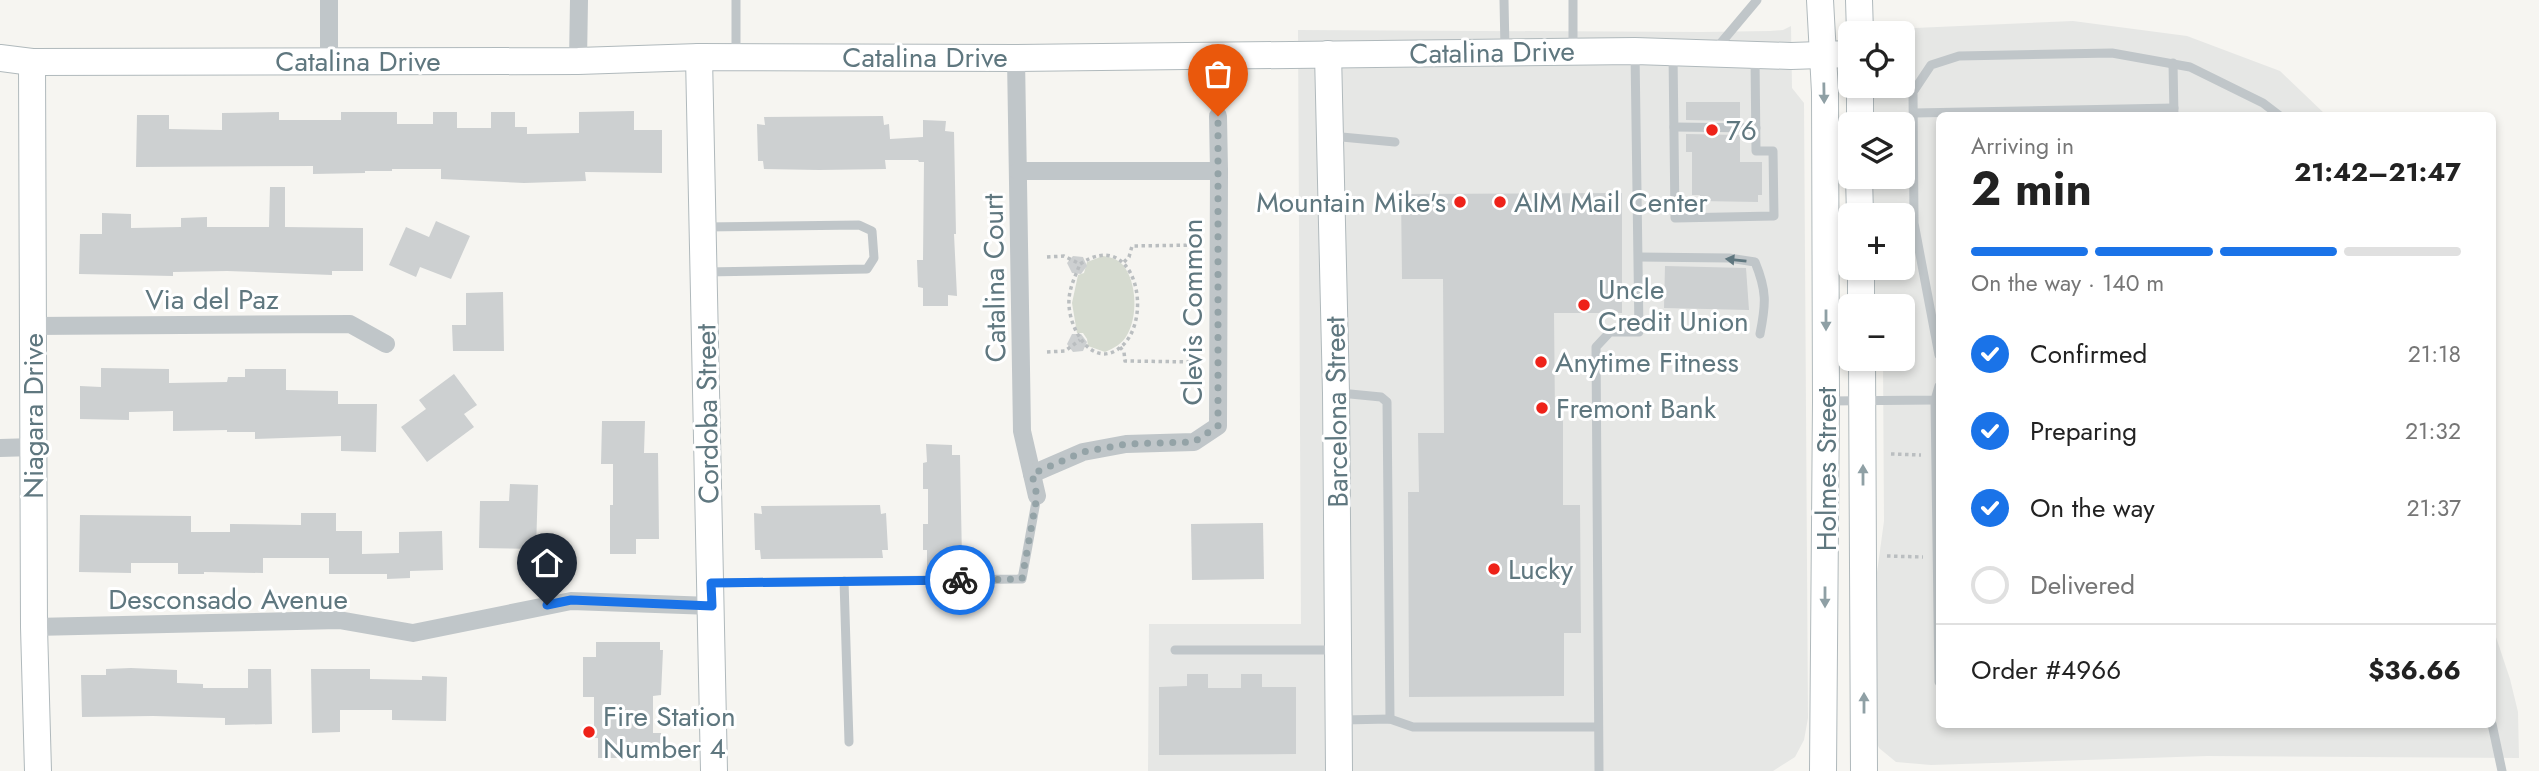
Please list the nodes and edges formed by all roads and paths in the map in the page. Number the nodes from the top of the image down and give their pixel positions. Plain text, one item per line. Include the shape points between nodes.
1 (329, 0) edge
2 (579, 0) edge
3 (736, 0) edge
4 (1504, 0) edge
5 (1573, 0) edge
6 (1757, 0) edge
7 (1820, 0) edge
8 (1859, 0) edge
9 (1860, 21) edge
10 (1573, 51) junction
11 (1635, 51) junction
12 (1505, 52) junction
13 (1673, 52) junction
14 (1328, 54) junction
15 (1712, 54) junction
16 (1838, 54) edge
17 (1755, 55) junction
18 (1823, 55) junction
19 (699, 57) junction
20 (736, 57) junction
21 (0, 58) edge
22 (1017, 58) junction
23 (330, 60) junction
24 (578, 61) junction
25 (32, 62) junction
26 (2173, 63) junction
27 (1914, 112) edge
28 (2174, 112) edge
29 (2275, 112) edge
30 (1915, 113) edge
31 (1936, 114) edge
32 (1218, 116) dead end
33 (1674, 127) junction
34 (1756, 128) junction
35 (1330, 136) junction
36 (1395, 142) dead end
37 (1018, 171) junction
38 (1219, 171) junction
39 (1914, 189) edge
40 (703, 227) junction
41 (1208, 245) dead end
42 (1047, 257) dead end
43 (1639, 257) junction
44 (1124, 262) junction
45 (1080, 264) junction
46 (704, 272) junction
47 (33, 326) junction
48 (1760, 334) dead end
49 (1936, 339) edge
50 (1081, 340) junction
51 (386, 344) dead end
52 (1120, 347) junction
53 (1047, 352) dead end
54 (1208, 362) dead end
55 (1862, 371) edge
56 (1336, 393) junction
57 (1936, 396) edge
58 (1935, 400) junction
59 (1826, 401) junction
60 (1863, 401) junction
61 (34, 447) junction
62 (0, 448) edge
63 (1891, 454) dead end
64 (1924, 455) dead end
65 (1936, 470) edge
66 (1032, 474) junction
67 (1037, 496) joint
68 (1887, 556) dead end
69 (1907, 557) dead end
70 (844, 581) junction
71 (712, 594) junction
72 (34, 627) junction
73 (1175, 650) dead end
74 (1338, 650) junction
75 (1390, 719) junction
76 (1339, 720) junction
77 (1598, 727) junction
78 (2493, 728) edge
79 (849, 742) dead end
80 (38, 771) edge
81 (714, 771) edge
82 (1339, 771) edge
83 (1599, 771) edge
84 (1823, 771) edge
85 (1864, 771) edge
86 (2502, 771) edge

1 - 23 street
2 - 24 street
3 - 20 lane
4 - 12 lane
5 - 10 lane
6 - 15 lane
7 - 18 street, Holmes Street
8 - 9 street
10 - 11 street, Catalina Drive
10 - 12 street, Catalina Drive
11 - 13 street, Catalina Drive
11 - 43 lane
12 - 14 street, Catalina Drive
13 - 15 street, Catalina Drive
13 - 33 lane
14 - 22 street, Catalina Drive
14 - 35 street, Barcelona Street
15 - 17 street, Catalina Drive
16 - 18 street, Catalina Drive
17 - 18 street, Catalina Drive
17 - 34 lane
18 -> 59 street, Holmes Street
19 - 20 street, Catalina Drive
19 - 24 street, Catalina Drive
19 - 40 street, Cordoba Street
20 - 22 street, Catalina Drive
21 - 25 street, Catalina Drive
22 - 37 street, Catalina Court
23 - 24 street, Catalina Drive
23 - 25 street, Catalina Drive
25 - 47 street, Niagara Drive
26 - 27 lane via 2112,53 1959,56 1931,65 1913,92
26 - 28 lane
26 - 29 lane via 2190,66
30 - 31 lane
32 - 38 street, Clevis Common
33 - 34 lane
33 - 34 lane via 1675,218 1774,216 1773,151 1756,151
35 - 36 lane
35 - 56 street, Barcelona Street
37 - 38 street
37 - 66 street, Catalina Court via 1022,431
38 - 66 street, Clevis Common via 1218,426 1194,442 1126,444 1083,452
39 - 49 lane via 1914,223
40 - 46 street, Cordoba Street
40 - 46 lane via 859,225 872,231 874,258 867,269
41 - 44 path via 1132,246
42 - 45 path via 1064,256
48 -> 43 lane via 1764,283 1755,262
43 - 77 lane via 1639,332 1610,331 1596,346
44 - 45 path via 1101,253
44 - 52 path via 1133,277 1137,309 1132,333
45 - 50 path via 1069,305
46 - 71 street, Cordoba Street
47 - 51 street, Via del Paz via 350,324
47 - 61 street, Niagara Drive
50 - 52 path via 1103,354
50 - 53 path via 1065,351
52 - 54 path via 1125,361
55 - 60 street, Holmes Street
56 - 74 street, Barcelona Street
56 - 75 lane via 1381,397 1387,402
57 - 58 lane
58 - 60 lane
58 - 65 lane
59 - 60 lane
59 -> 84 street, Holmes Street
85 -> 60 street, Holmes Street
61 - 62 street
61 - 72 street, Niagara Drive
63 - 64 path
66 - 67 street, Catalina Court
67 - 70 lane via 1022,579
68 - 69 path
70 - 71 lane
70 - 79 lane
71 - 72 street, Desconsado Avenue via 571,600 414,634 340,620
71 - 81 street, Cordoba Street
72 - 80 street, Niagara Drive
73 - 74 lane
74 - 76 street, Barcelona Street
75 - 76 lane
75 - 77 lane via 1413,727
76 - 82 street, Barcelona Street
77 - 83 lane
78 - 86 lane

